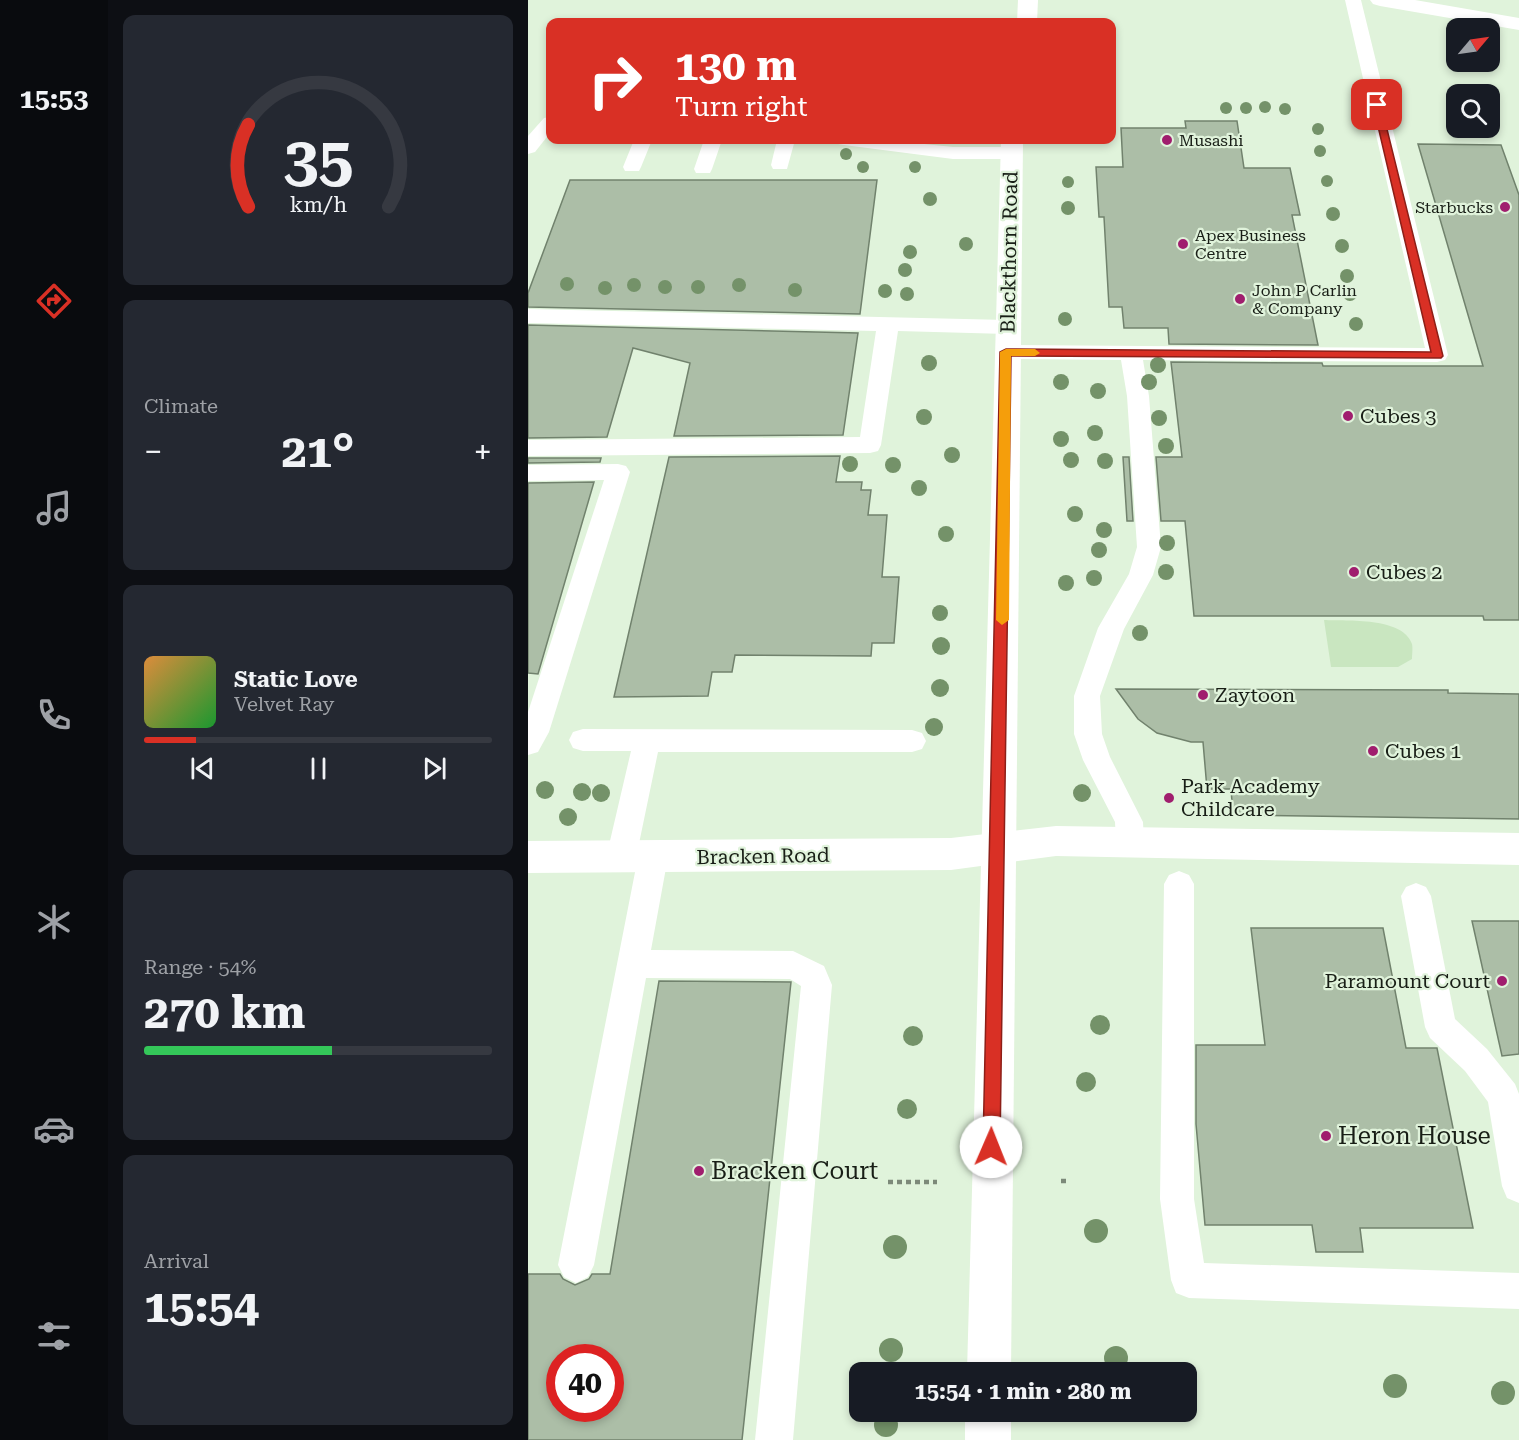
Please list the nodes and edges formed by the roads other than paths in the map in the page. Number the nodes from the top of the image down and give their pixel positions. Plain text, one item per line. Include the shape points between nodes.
1 (1353, 0) edge
2 (1380, 0) edge
3 (1519, 24) edge
4 (546, 127) edge
5 (641, 144) edge
6 (712, 144) edge
7 (785, 144) edge
8 (878, 144) edge
9 (1011, 146) edge
10 (528, 148) edge
11 (780, 165) dead end
12 (632, 167) dead end
13 (703, 169) dead end
14 (528, 316) edge
15 (888, 324) junction
16 (1006, 340) junction
17 (1131, 354) junction
18 (528, 448) edge
19 (528, 473) edge
20 (583, 740) dead end
21 (647, 740) junction
22 (912, 741) dead end
23 (528, 744) edge
24 (1130, 842) junction
25 (998, 848) junction
26 (1519, 849) edge
27 (528, 857) edge
28 (637, 857) junction
29 (1179, 884) dead end
30 (1416, 896) dead end
31 (634, 964) junction
32 (1519, 1185) edge
33 (576, 1265) dead end
34 (1519, 1291) edge
35 (989, 1362) edge
36 (988, 1422) edge
37 (774, 1440) edge
38 (988, 1440) edge

1 - 17 lane via 1437,356
2 - 3 street
4 - 10 lane
5 - 12 lane
6 - 13 lane
7 - 11 lane
8 - 9 lane via 953,153
9 - 16 street, Blackthorn Road
14 - 15 lane
15 - 16 lane
15 - 18 lane via 870,445
16 - 17 lane
16 - 25 street, Blackthorn Road
17 - 24 lane via 1138,396 1149,548 1142,575 1111,628 1087,696 1088,734 1096,760 1129,822
19 - 23 lane via 618,472
20 - 21 lane
21 - 22 lane
21 - 28 lane
24 - 25 street, Bracken Road via 1056,840
24 - 26 street, Bracken Road
25 - 28 street, Bracken Road via 951,854
25 - 35 street, Blackthorn Road
27 - 28 street, Bracken Road
28 - 31 lane
29 - 34 lane via 1177,1199 1189,1281
30 - 32 lane via 1441,1027 1476,1060 1503,1095
31 - 33 lane
31 - 37 lane via 793,965 806,970 818,985
36 - 38 street

